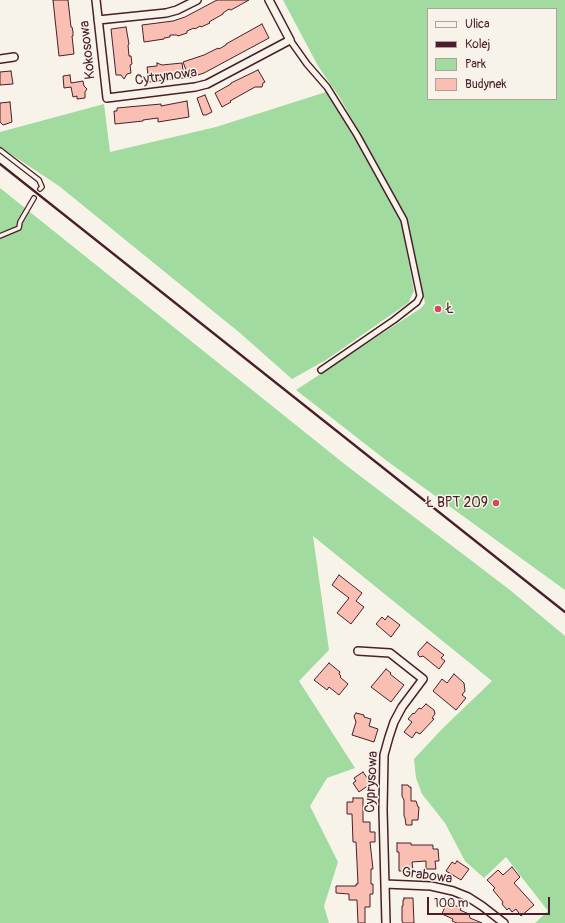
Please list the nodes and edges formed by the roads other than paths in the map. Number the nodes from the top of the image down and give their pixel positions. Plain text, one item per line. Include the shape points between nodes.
1 (96, 0) edge
2 (197, 0) edge
3 (269, 0) edge
4 (98, 20) junction
5 (290, 40) junction
6 (14, 57) dead end
7 (0, 59) edge
8 (107, 98) joint
9 (0, 150) edge
10 (40, 189) dead end
11 (34, 198) dead end
12 (0, 236) edge
13 (321, 370) dead end
14 (358, 651) dead end
15 (385, 884) junction
16 (386, 923) edge
17 (504, 923) edge

1 - 4 street, Kokosowa
2 - 4 street via 166,13
3 - 5 street
4 - 8 street, Kokosowa
5 - 8 street, Cytrynowa via 207,84
5 - 13 street via 327,87 384,181 404,220 420,296 417,302 394,320
6 - 7 street
9 - 10 lane via 39,180 42,187
11 - 12 lane via 19,228
14 - 15 street, Cyprysowa via 390,653 423,679 394,722 384,755
15 - 16 street, Cyprysowa
15 - 17 street, Grabowa via 431,886 452,891 468,897

